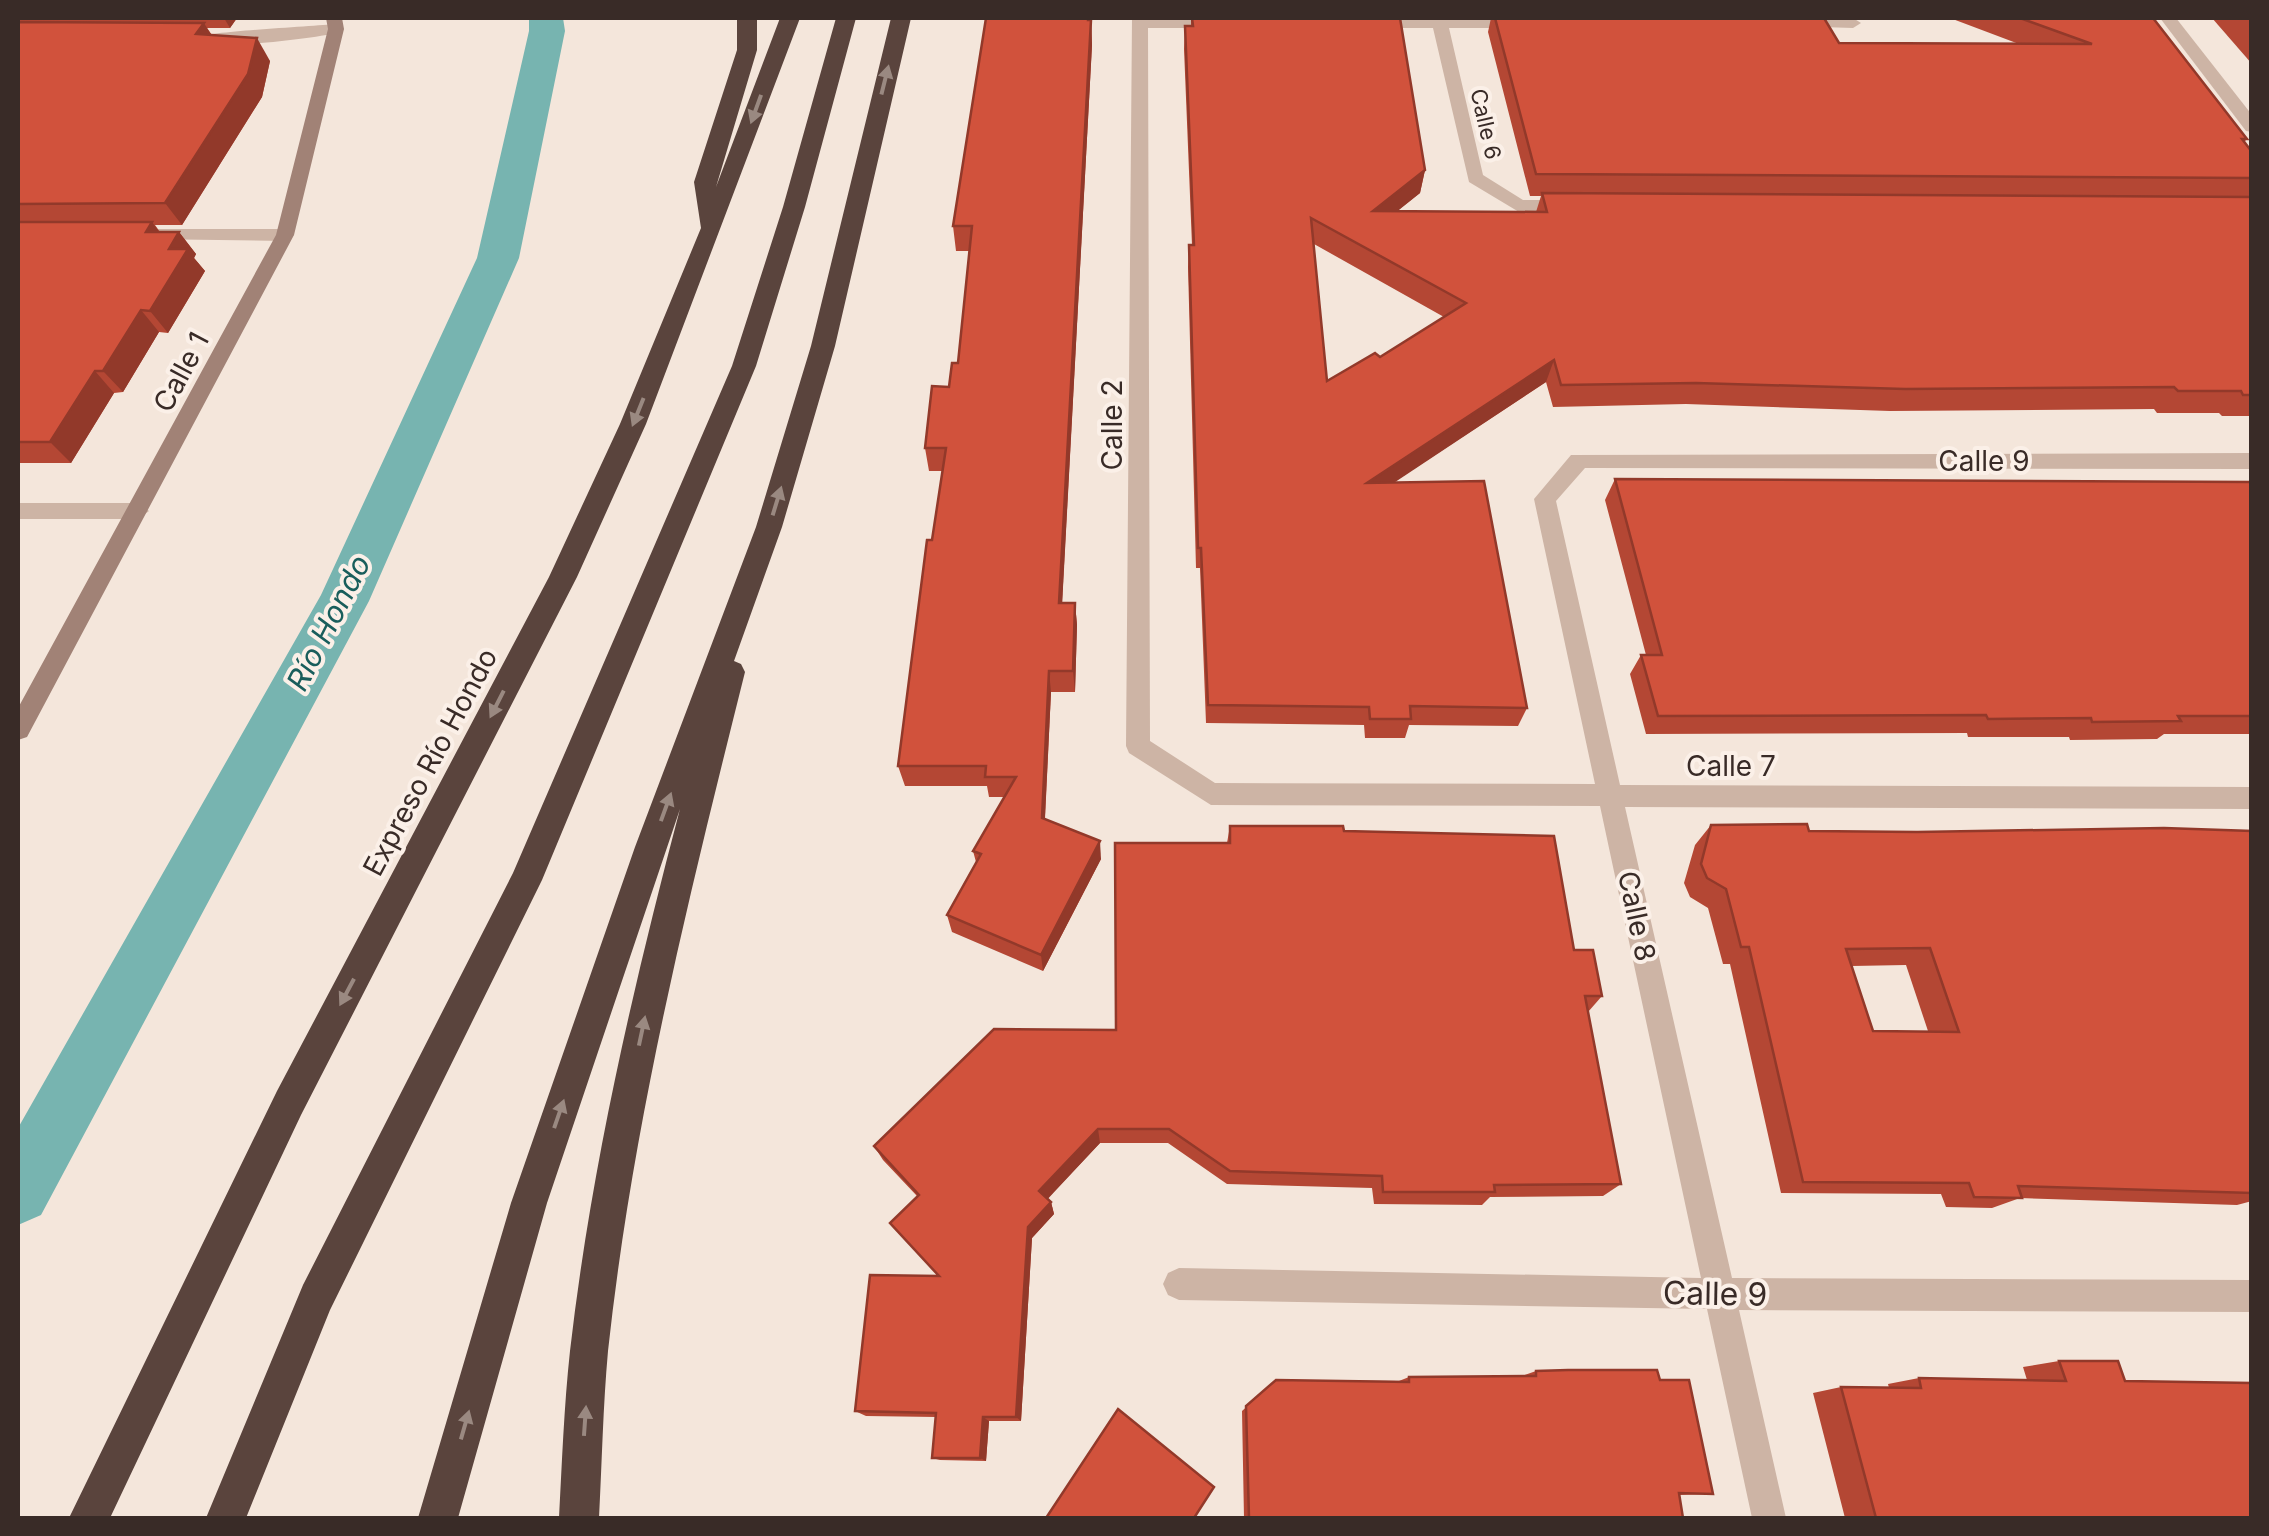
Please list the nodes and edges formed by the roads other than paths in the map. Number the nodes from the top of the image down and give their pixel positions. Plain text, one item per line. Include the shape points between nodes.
1 (748, 18) edge
2 (790, 18) edge
3 (846, 18) edge
4 (901, 18) edge
5 (2168, 18) edge
6 (1140, 20) edge
7 (1439, 20) edge
8 (1240, 23) edge
9 (1360, 23) edge
10 (1538, 23) edge
11 (335, 24) edge
12 (1774, 24) edge
13 (1853, 24) dead end
14 (185, 37) edge
15 (2252, 127) edge
16 (1598, 206) edge
17 (710, 233) junction
18 (132, 235) edge
19 (285, 236) junction
20 (1716, 460) joint
21 (2252, 461) edge
22 (18, 511) edge
23 (138, 511) junction
24 (751, 574) junction
25 (18, 730) edge
26 (1211, 794) joint
27 (1610, 796) junction
28 (2252, 798) edge
29 (1178, 1284) dead end
30 (1720, 1294) junction
31 (2252, 1296) edge
32 (89, 1518) edge
33 (226, 1518) edge
34 (438, 1518) edge
35 (579, 1518) edge
36 (1769, 1518) edge

1 - 17 highway via 747,50 706,182
2 -> 17 highway, Expreso Río Hondo
3 - 33 highway via 744,366 678,526 526,880 316,1298
24 -> 4 highway via 823,346
5 - 15 street
6 - 8 street
6 - 26 street, Calle 2 via 1138,746
7 - 9 street
7 - 10 street
7 - 16 street, Calle 6 via 1475,178 1519,206
11 - 14 street via 259,37
11 - 19 street, Calle 1
12 - 13 street
17 -> 32 highway, Expreso Río Hondo via 563,577 289,1103
18 - 19 street
19 - 23 street, Calle 1
20 - 21 street, Calle 9
20 - 27 street, Calle 8 via 1579,460 1544,499
22 - 23 street
23 - 25 street, Calle 1
34 -> 24 highway via 529,1202
35 -> 24 highway via 589,1352 624,1118 660,944 722,722
26 - 27 street, Calle 7
27 - 28 street, Calle 7
27 - 30 street, Calle 8
29 - 30 street, Calle 9
30 - 31 street, Calle 9
30 - 36 street, Calle 8

